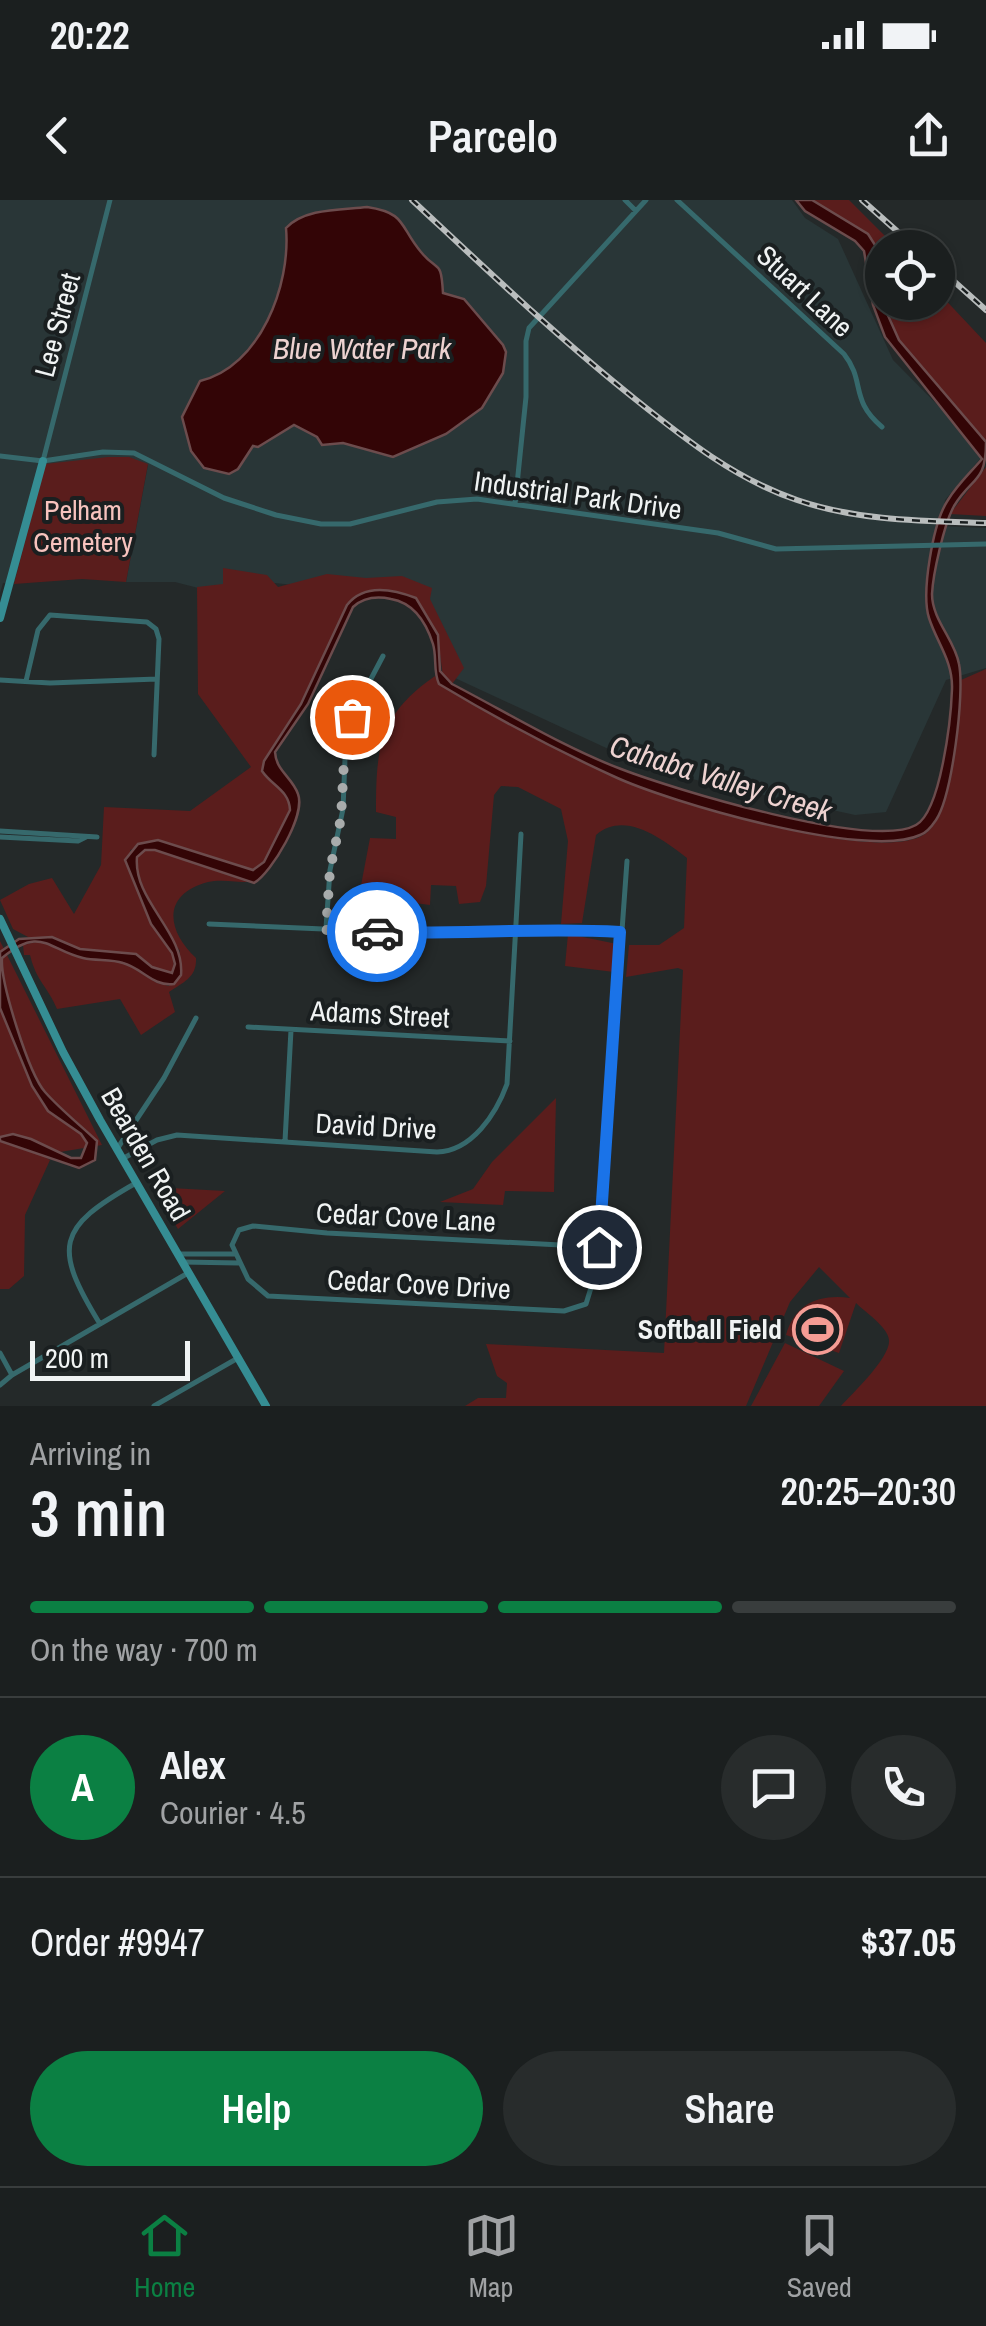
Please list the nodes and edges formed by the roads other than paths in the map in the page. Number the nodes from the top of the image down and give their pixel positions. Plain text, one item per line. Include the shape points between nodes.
1 (110, 200) edge
2 (625, 200) edge
3 (646, 200) edge
4 (676, 200) edge
5 (636, 211) junction
6 (882, 427) dead end
7 (0, 456) edge
8 (43, 460) junction
9 (514, 504) junction
10 (986, 544) edge
11 (0, 618) edge
12 (382, 656) dead end
13 (0, 677) edge
14 (158, 679) junction
15 (22, 680) junction
16 (154, 755) dead end
17 (0, 834) edge
18 (521, 834) dead end
19 (97, 837) dead end
20 (627, 861) dead end
21 (0, 919) edge
22 (209, 924) dead end
23 (326, 930) junction
24 (516, 931) junction
25 (620, 932) junction
26 (196, 1018) dead end
27 (248, 1027) dead end
28 (291, 1030) junction
29 (510, 1042) junction
30 (285, 1141) junction
31 (116, 1150) junction
32 (122, 1159) junction
33 (136, 1183) junction
34 (599, 1247) junction
35 (234, 1254) junction
36 (180, 1258) junction
37 (239, 1263) junction
38 (188, 1272) junction
39 (100, 1324) junction
40 (0, 1353) edge
41 (238, 1358) junction
42 (12, 1375) junction
43 (0, 1385) edge
44 (154, 1406) edge
45 (266, 1406) edge

1 - 8 street, Lee Street
2 - 5 street
3 - 5 street
4 - 6 street, Stuart Lane via 844,354 862,407
5 - 9 street via 530,328
7 - 8 street, Industrial Park Drive
8 - 9 street, Industrial Park Drive via 134,453 224,498 321,524 360,522 447,500
8 - 11 street
9 - 10 street, Industrial Park Drive via 718,533 776,549
12 - 23 street via 346,734
13 - 15 street
14 - 15 street
14 - 15 street via 156,624 50,616 38,630
14 - 16 street
17 - 19 street
18 - 24 street, David Drive
20 - 25 street, Cedar Cove Drive
21 - 31 street, Bearden Road
22 - 23 street
23 - 24 street
24 - 25 street
24 - 29 street, David Drive
25 - 34 street, Cedar Cove Drive
26 - 31 street
27 - 28 street, Adams Street
28 - 29 street, Adams Street
28 - 30 street
29 - 30 street, David Drive via 501,1098 474,1137 456,1149
30 - 32 street, David Drive via 177,1135
31 - 32 street, Bearden Road
32 - 33 street, Bearden Road
33 - 36 street, Bearden Road
33 - 39 street via 87,1214 70,1240 72,1274
34 - 35 street, Cedar Cove Lane via 254,1226 236,1233
34 - 37 street, Cedar Cove Drive via 589,1298 571,1311 268,1296 252,1286
35 - 36 street
35 - 37 street, Cedar Cove Drive
36 - 37 street
36 - 38 street, Bearden Road
38 - 39 street
38 - 41 street, Bearden Road
39 - 42 street
40 - 42 street
41 - 44 street
41 - 45 street, Bearden Road
42 - 43 street

